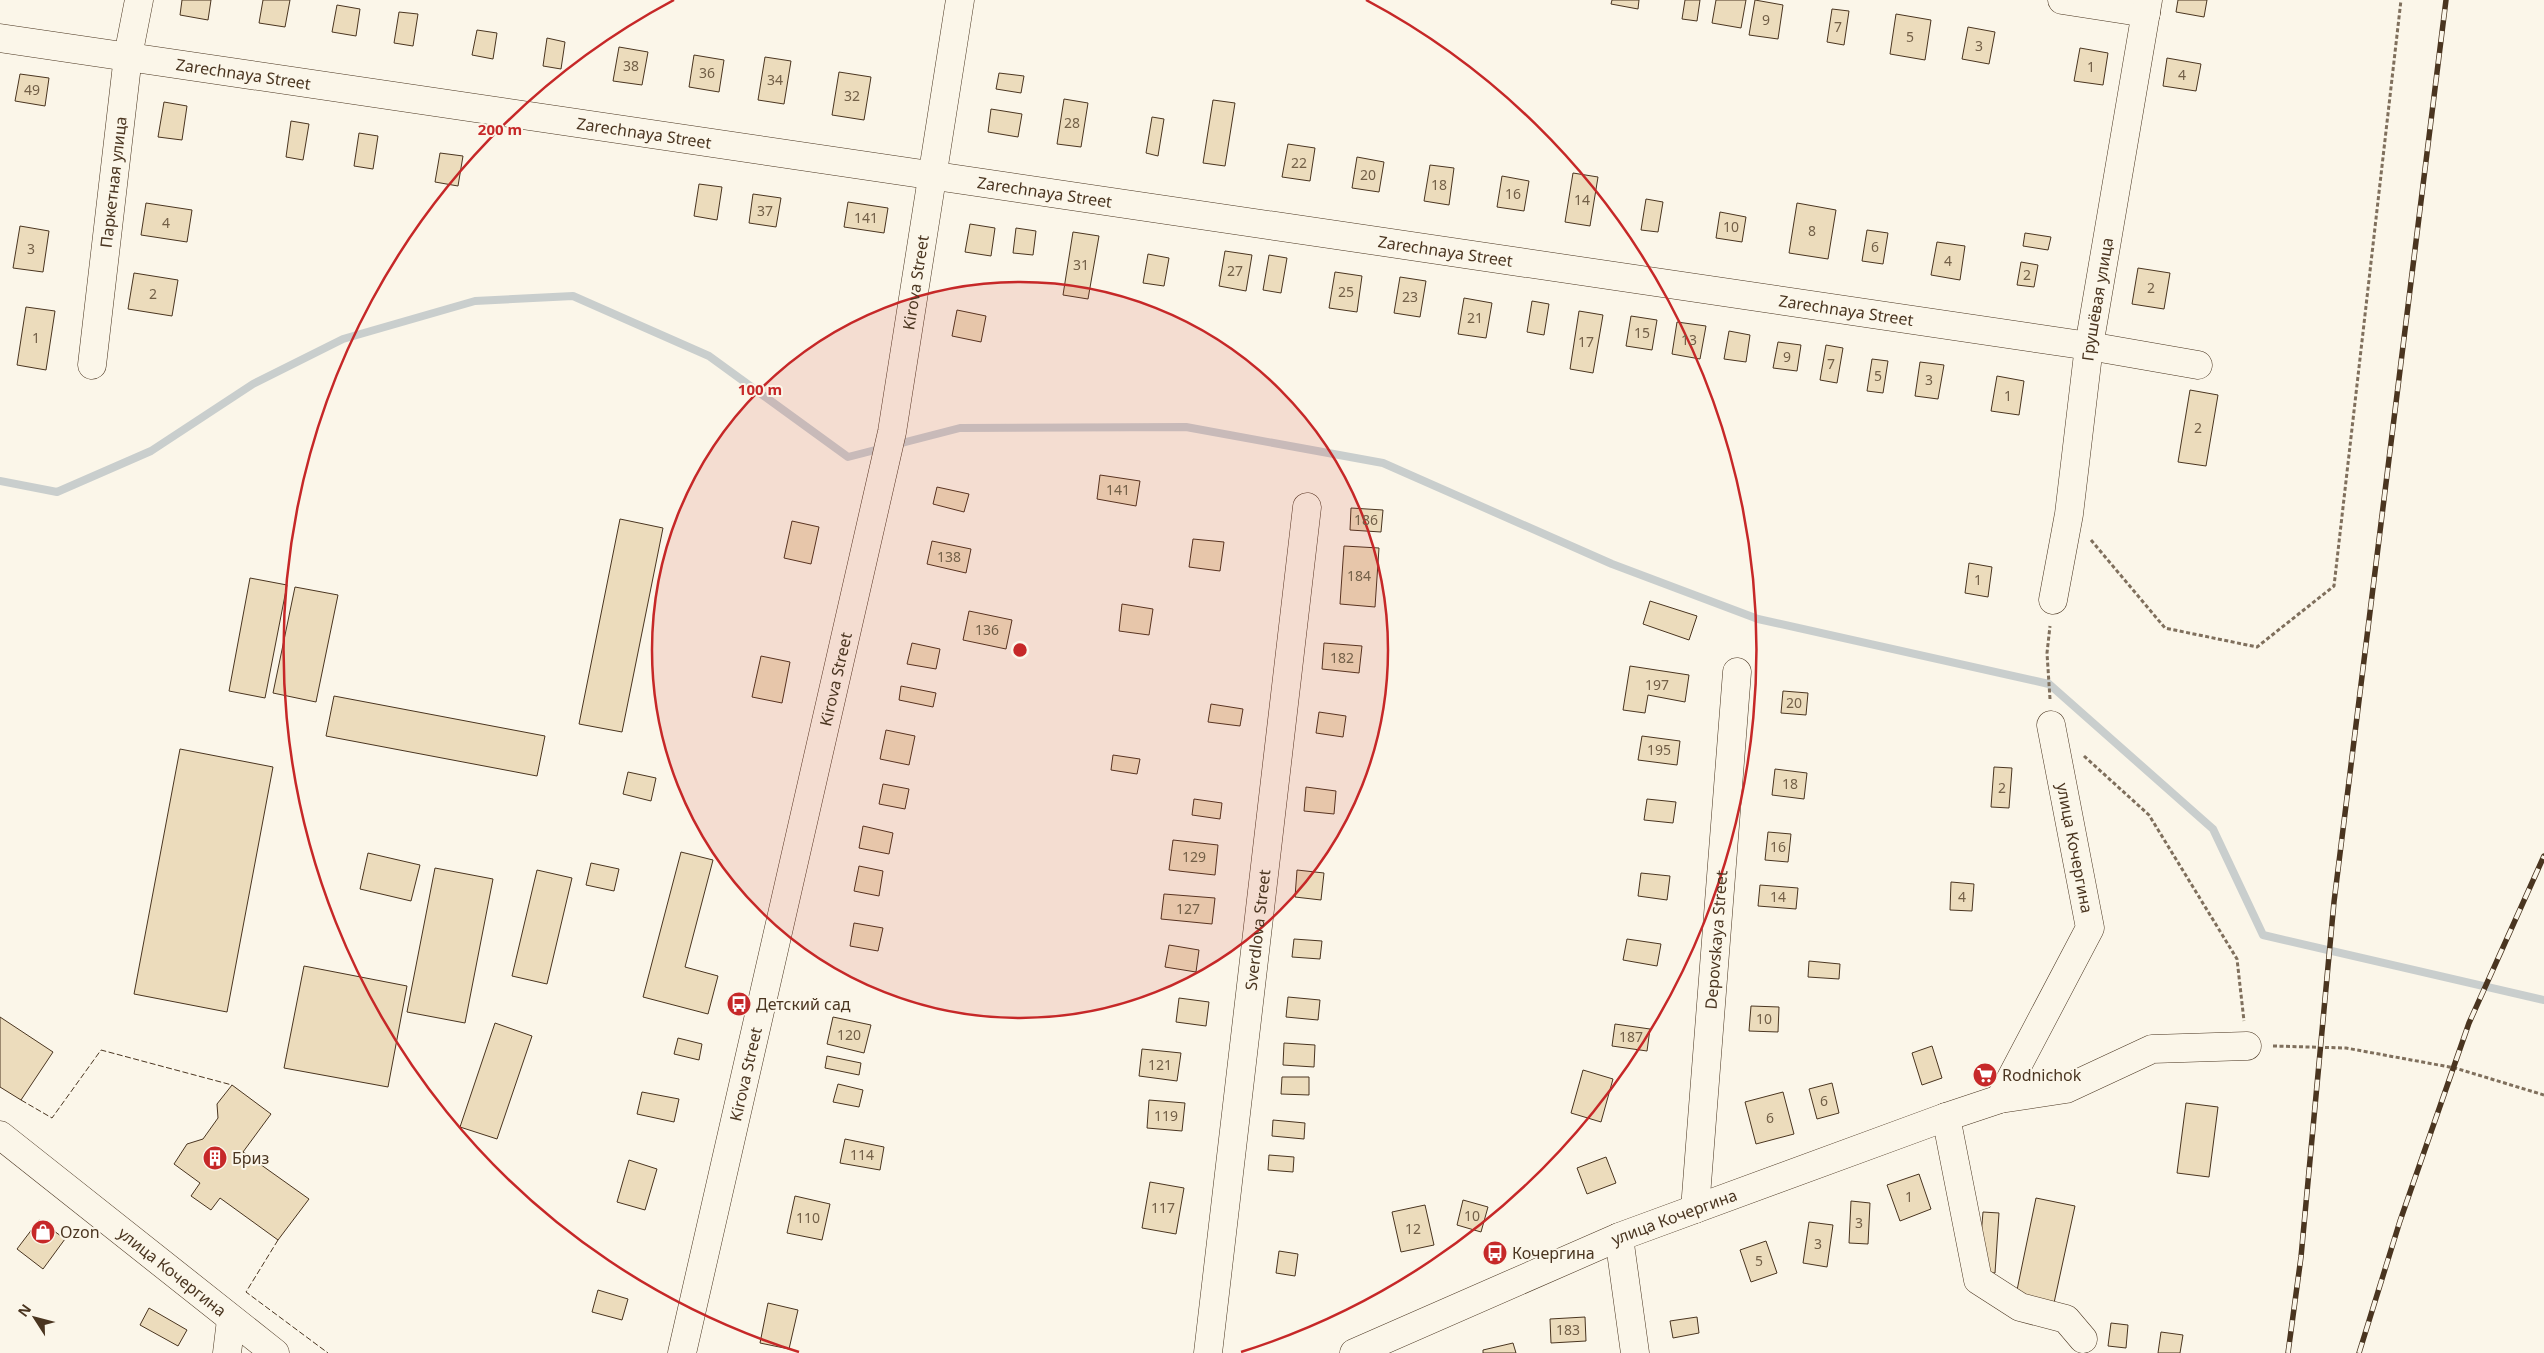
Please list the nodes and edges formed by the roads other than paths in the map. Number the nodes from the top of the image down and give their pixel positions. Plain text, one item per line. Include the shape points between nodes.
1 (138, 0) edge
2 (960, 0) edge
3 (2062, 0) edge
4 (2147, 6) edge
5 (0, 38) edge
6 (128, 56) junction
7 (933, 175) junction
8 (2089, 346) junction
9 (2198, 365) dead end
10 (92, 366) dead end
11 (1307, 507) dead end
12 (2053, 600) dead end
13 (1737, 672) dead end
14 (2050, 725) road end
15 (2247, 1046) road end
16 (2000, 1099) junction
17 (1946, 1117) junction
18 (0, 1135) edge
19 (1695, 1208) junction
20 (1619, 1236) junction
21 (231, 1320) junction
22 (2083, 1339) dead end
23 (227, 1353) edge
24 (275, 1353) edge
25 (682, 1353) edge
26 (1208, 1353) edge
27 (1354, 1353) edge
28 (1635, 1353) edge

1 - 6 street, Паркетная улица
2 - 7 street, Kirova Street
3 - 4 street
4 - 8 street, Грушёвая улица
5 - 6 street, Zarechnaya Street
6 - 7 street, Zarechnaya Street
6 - 10 street, Паркетная улица
7 - 8 street, Zarechnaya Street
7 - 25 street, Kirova Street via 892,432
8 - 9 street, Zarechnaya Street
8 - 12 street, Грушёвая улица via 2069,514
11 - 26 street, Sverdlova Street
13 - 19 street, Depovskaya Street
14 - 16 street, улица Кочергина via 2090,928
15 - 16 street, улица Кочергина via 2152,1049 2066,1089
16 - 17 street, улица Кочергина
17 - 19 street, улица Кочергина
17 - 22 street via 1978,1280 2020,1307 2066,1319
18 - 21 street, улица Кочергина
19 - 20 street, улица Кочергина
20 - 27 street, улица Кочергина
20 - 28 street
21 - 23 street
21 - 24 street, улица Кочергина

